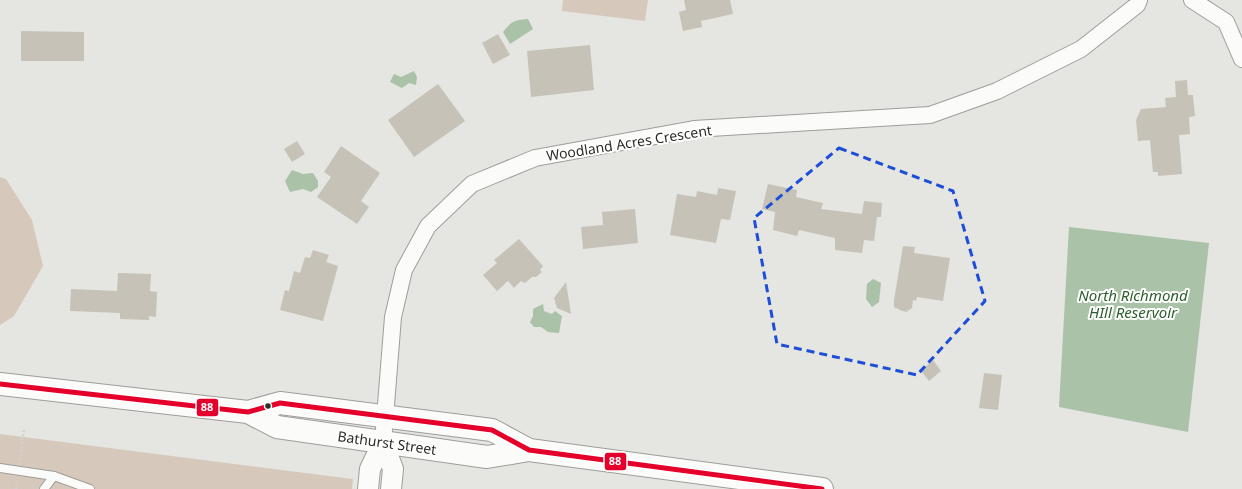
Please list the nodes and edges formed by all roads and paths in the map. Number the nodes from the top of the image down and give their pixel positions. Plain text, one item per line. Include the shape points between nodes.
1 (1139, 0) edge
2 (1192, 0) edge
3 (1242, 59) edge
4 (0, 384) edge
5 (248, 412) junction
6 (385, 417) junction
7 (383, 442) junction
8 (529, 450) junction
9 (0, 468) edge
10 (54, 476) junction
11 (44, 489) edge
12 (90, 489) edge
13 (368, 489) edge
14 (391, 489) edge
15 (822, 489) edge

1 - 6 street, Woodland Acres Crescent via 1081,49 997,91 930,115 694,129 536,158 472,184 428,226 404,270 393,317
2 - 3 street via 1226,22
4 - 5 main road, Bathurst Street
5 - 6 main road, Bathurst Street via 280,403
5 - 7 main road, Bathurst Street via 277,427
6 - 7 street, Woodland Acres Crescent
6 - 8 main road, Bathurst Street via 492,430
7 - 8 main road, Bathurst Street via 487,457
7 - 13 street via 370,469
7 - 14 street via 393,469
8 - 15 main road, Bathurst Street
9 - 10 lane
10 - 11 lane
10 - 12 lane

